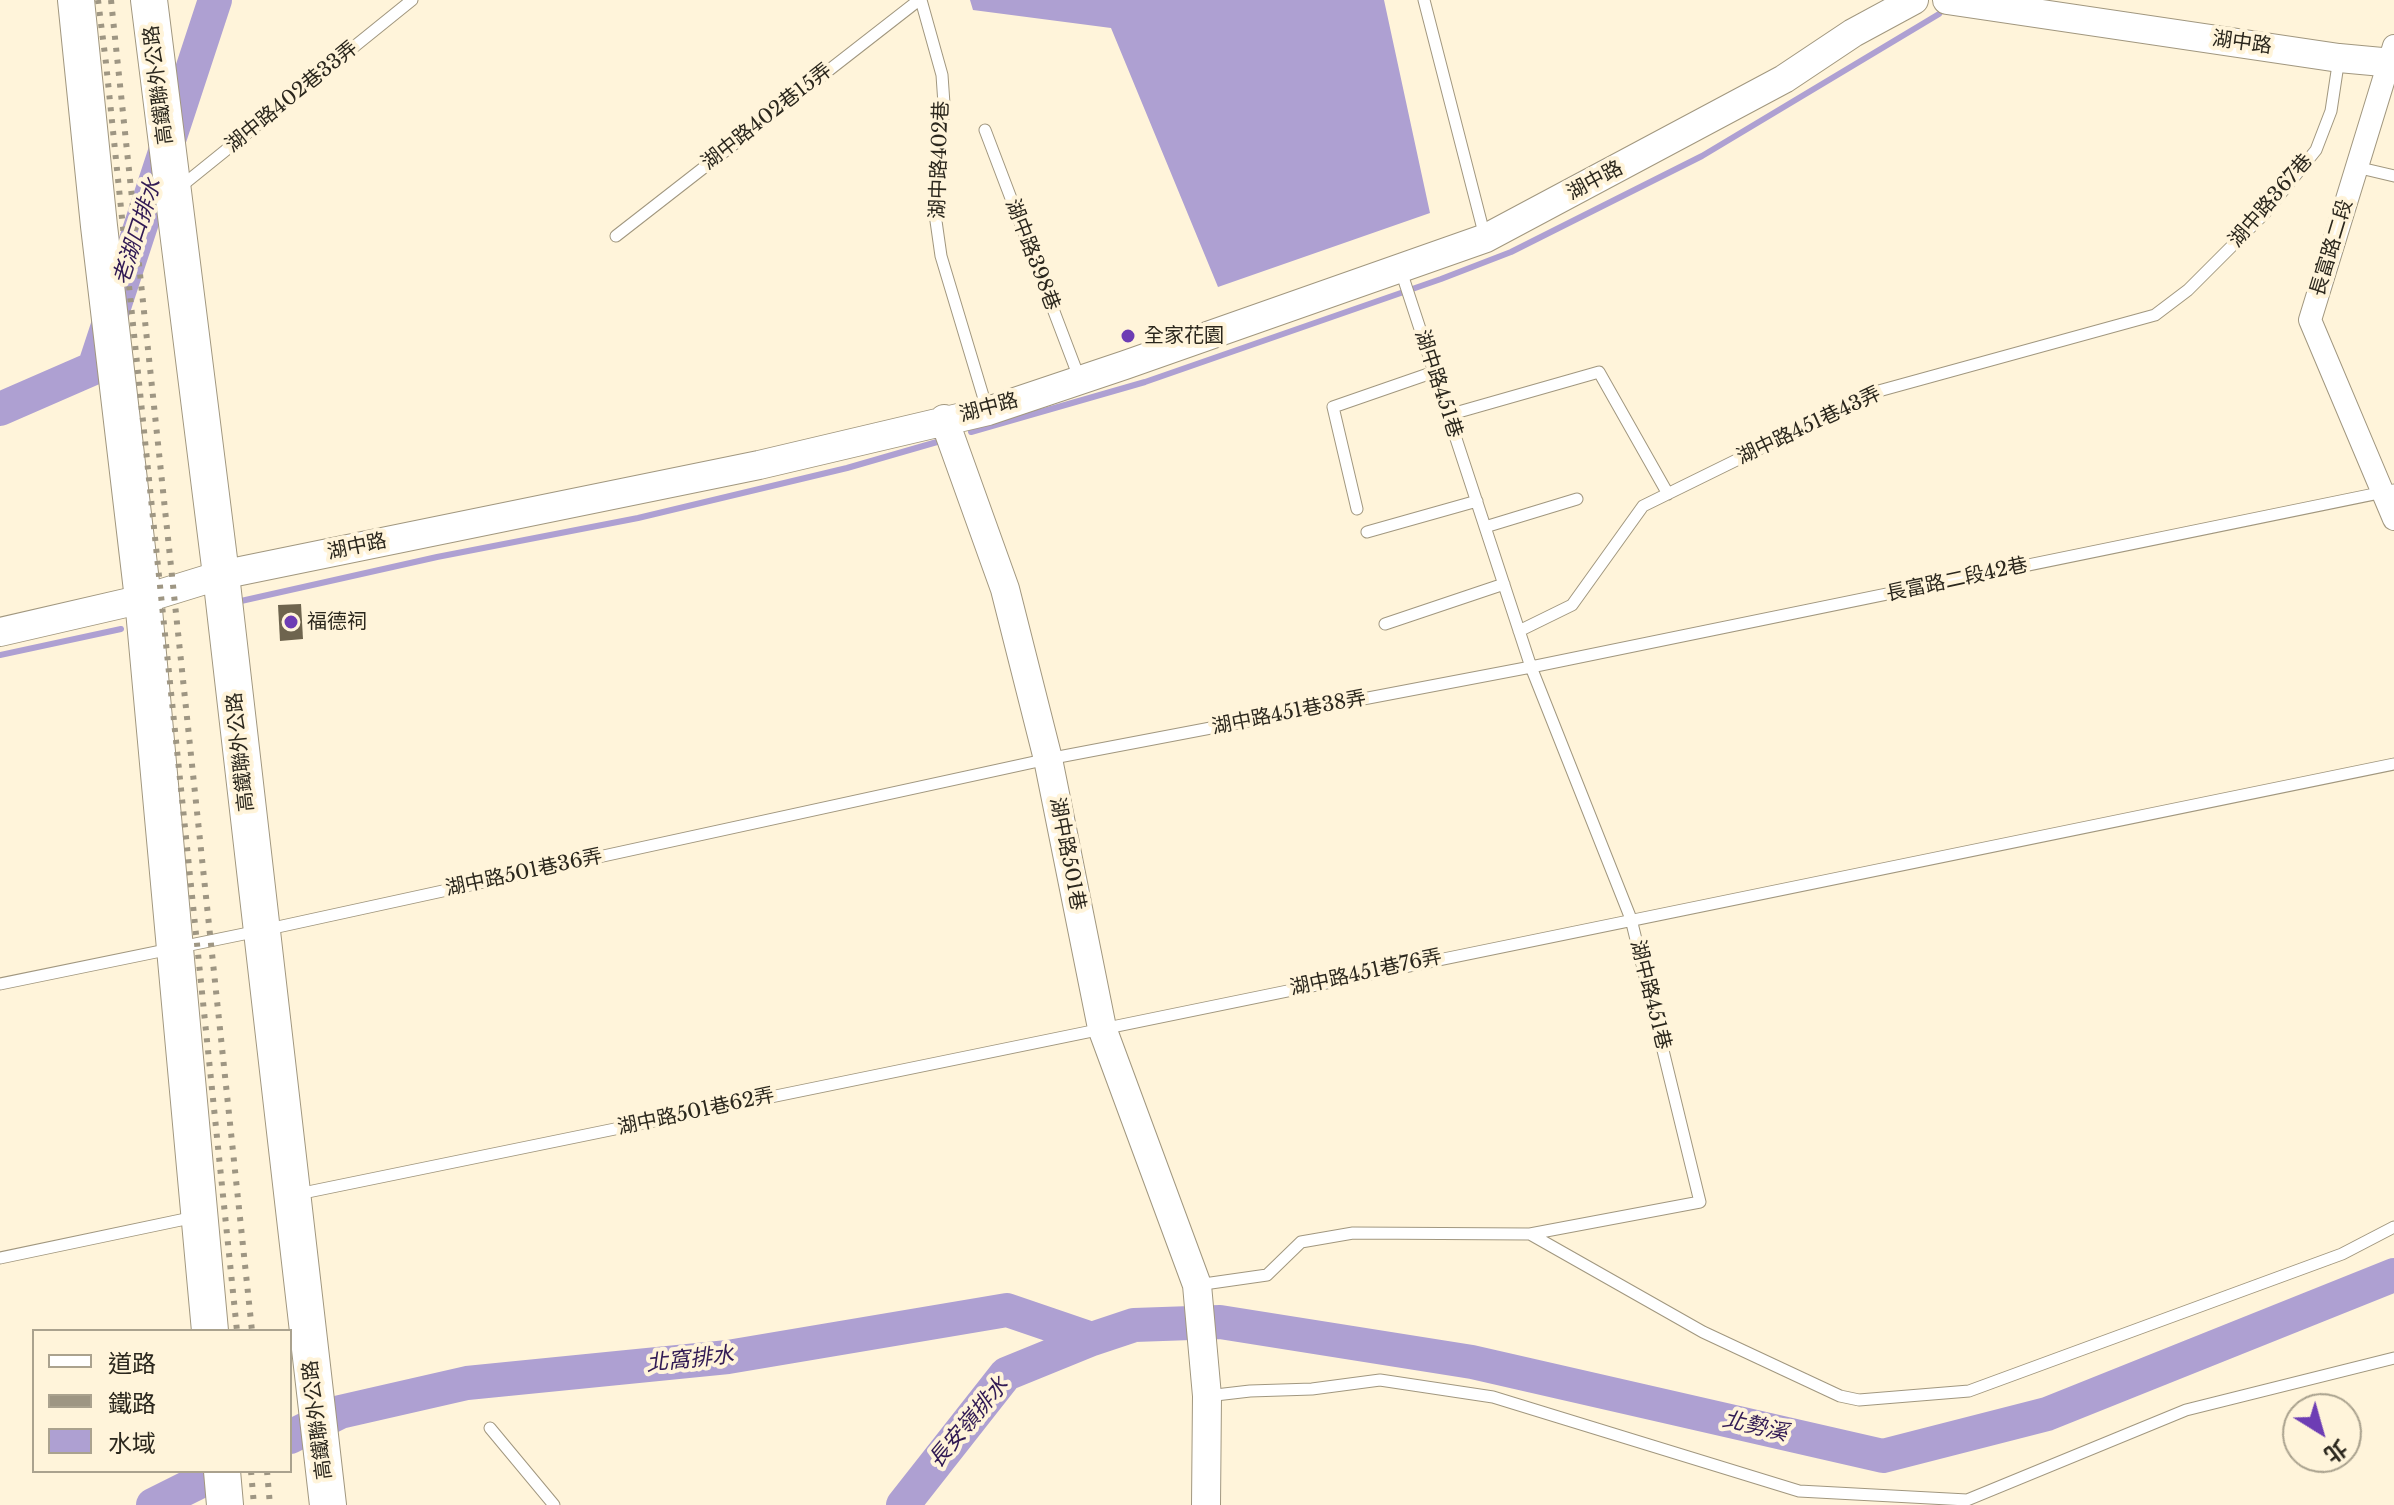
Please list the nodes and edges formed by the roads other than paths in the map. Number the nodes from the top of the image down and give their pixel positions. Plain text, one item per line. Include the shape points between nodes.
1 (76, 0) edge
2 (149, 0) edge
3 (412, 0) edge
4 (920, 0) edge
5 (1424, 0) edge
6 (1914, 0) edge
7 (1948, 0) edge
8 (2392, 57) edge
9 (2339, 58) junction
10 (985, 130) dead end
11 (2356, 167) junction
12 (2394, 176) edge
13 (172, 193) junction
14 (616, 236) dead end
15 (1486, 238) junction
16 (1400, 267) junction
17 (2155, 315) joint
18 (1434, 372) junction
19 (1080, 381) junction
20 (988, 411) junction
21 (1448, 415) junction
22 (944, 419) junction
23 (2389, 491) edge
24 (1668, 494) junction
25 (1577, 499) dead end
26 (1477, 501) junction
27 (1357, 509) dead end
28 (2394, 519) edge
29 (1485, 527) junction
30 (1367, 532) dead end
31 (221, 575) junction
32 (1504, 584) junction
33 (143, 599) junction
34 (1385, 624) dead end
35 (1519, 631) junction
36 (0, 632) edge
37 (1531, 667) junction
38 (1048, 759) junction
39 (2394, 764) edge
40 (1631, 919) junction
41 (261, 930) junction
42 (175, 948) junction
43 (0, 984) edge
44 (1102, 1028) junction
45 (291, 1196) junction
46 (200, 1216) junction
47 (2394, 1227) edge
48 (1530, 1234) junction
49 (0, 1258) edge
50 (1197, 1285) junction
51 (210, 1329) edge
52 (2394, 1358) edge
53 (1207, 1396) junction
54 (490, 1428) dead end
55 (222, 1473) edge
56 (327, 1496) edge
57 (225, 1505) edge
58 (554, 1505) edge
59 (1206, 1505) edge

1 - 33 main road
2 - 13 main road, 高鐵聯外公路
3 - 13 lane, 湖中路402巷33弄
4 - 14 lane, 湖中路402巷15弄
4 - 20 lane, 湖中路402巷 via 942,75 935,214 941,256
5 - 15 lane
6 - 15 street, 湖中路 via 1784,79
7 - 9 street, 湖中路
8 - 9 street, 湖中路
8 - 11 street, 長富路二段
9 - 17 lane, 湖中路367巷 via 2331,111 2316,150 2265,213 2188,290
10 - 19 lane, 湖中路398巷
11 - 12 lane
11 - 23 street, 長富路二段 via 2310,320
13 - 31 main road, 高鐵聯外公路
15 - 16 street, 湖中路
16 - 18 lane, 湖中路451巷
16 - 19 street, 湖中路
17 - 24 lane, 湖中路451巷43弄 via 1875,392
18 - 21 lane, 湖中路451巷
18 - 27 lane via 1333,407
19 - 20 street, 湖中路
20 - 22 street, 湖中路
21 - 24 lane via 1599,372
21 - 26 lane, 湖中路451巷
22 - 31 street, 湖中路 via 759,465
22 - 38 street, 湖中路501巷 via 1005,589
23 - 28 street, 長富路二段
23 - 37 lane, 長富路二段42巷
24 - 35 lane, 湖中路451巷43弄 via 1643,506 1572,605
25 - 29 lane
26 - 29 lane, 湖中路451巷
26 - 30 lane
29 - 32 lane, 湖中路451巷
31 - 33 street, 湖中路
31 - 41 main road, 高鐵聯外公路
32 - 34 lane
32 - 35 lane, 湖中路451巷
33 - 36 street, 湖中路
33 - 42 main road
35 - 37 lane, 湖中路451巷
37 - 38 lane, 湖中路451巷38弄
37 - 40 lane, 湖中路451巷
38 - 41 lane, 湖中路501巷36弄
38 - 44 street, 湖中路501巷
39 - 40 lane, 湖中路451巷76弄
40 - 44 lane, 湖中路451巷76弄
40 - 48 lane, 湖中路451巷 via 1700,1202
41 - 42 lane, 湖中路501巷36弄
41 - 45 main road, 高鐵聯外公路
42 - 43 lane, 湖中路501巷36弄
42 - 46 main road
44 - 45 lane, 湖中路501巷62弄
44 - 50 street, 湖中路501巷
45 - 56 main road, 高鐵聯外公路
46 - 49 lane
46 - 51 main road
47 - 48 lane via 2342,1254 1969,1391 1859,1400 1703,1332
48 - 50 lane, 湖中路451巷 via 1353,1233 1301,1242 1267,1275
50 - 53 street, 湖中路501巷
52 - 53 lane via 2186,1410 1967,1500 1799,1491 1493,1397 1380,1380
53 - 59 street, 湖中路501巷
54 - 58 lane
55 - 57 main road

